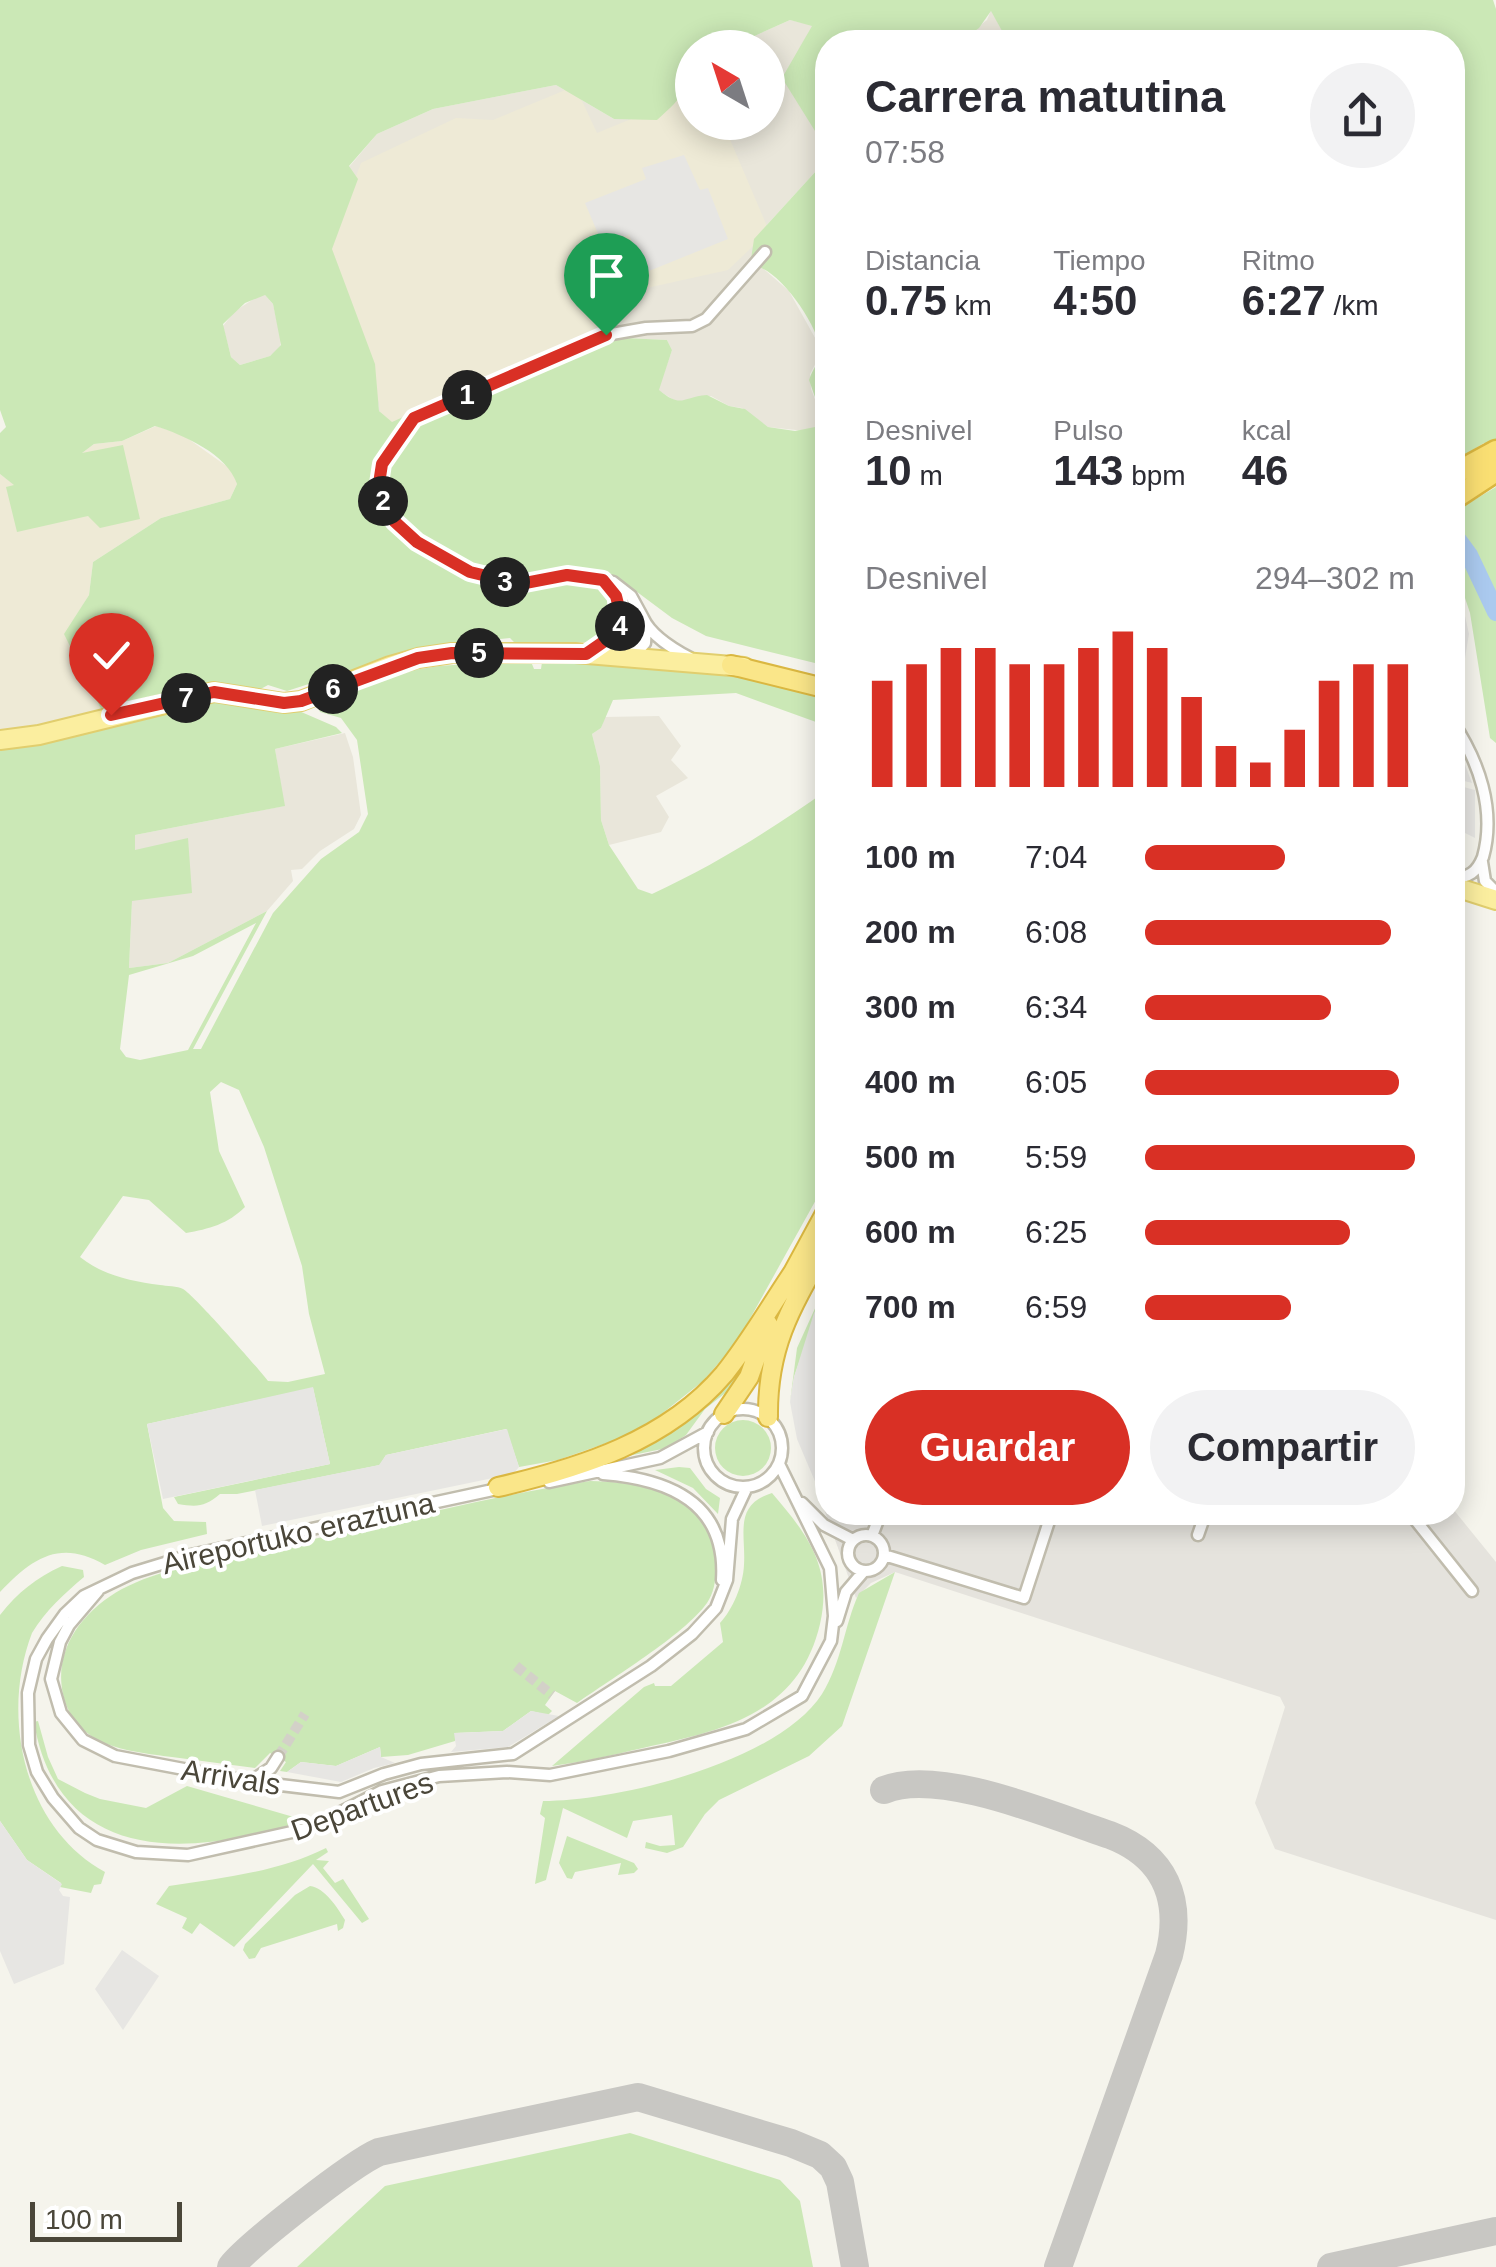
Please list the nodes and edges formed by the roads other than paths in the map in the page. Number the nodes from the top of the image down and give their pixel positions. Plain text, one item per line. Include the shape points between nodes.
1 (765, 252) dead end
2 (1496, 450) edge
3 (1465, 468) edge
4 (1496, 470) edge
5 (1465, 489) edge
6 (603, 580) junction
7 (644, 622) junction
8 (621, 623) junction
9 (586, 654) junction
10 (633, 656) junction
11 (700, 662) junction
12 (732, 665) junction
13 (815, 680) edge
14 (815, 686) edge
15 (0, 740) edge
16 (1465, 744) edge
17 (1482, 861) junction
18 (1465, 876) edge
19 (1465, 890) edge
20 (1496, 892) edge
21 (1496, 900) edge
22 (815, 1232) edge
23 (815, 1267) edge
24 (794, 1271) junction
25 (724, 1414) junction
26 (768, 1418) junction
27 (708, 1432) junction
28 (779, 1464) junction
29 (590, 1474) junction
30 (747, 1487) junction
31 (498, 1488) junction
32 (792, 1492) junction
33 (815, 1516) edge
34 (824, 1525) edge
35 (876, 1525) edge
36 (1048, 1525) edge
37 (1201, 1525) edge
38 (1420, 1525) edge
39 (1198, 1535) dead end
40 (872, 1536) junction
41 (853, 1540) junction
42 (884, 1556) junction
43 (864, 1571) junction
44 (100, 1588) junction
45 (1472, 1590) dead end
46 (722, 1596) junction
47 (830, 1641) junction
48 (278, 1757) tunnel mouth
49 (247, 1781) junction

1 - 6 street via 706,319 606,335 414,418 382,464 378,490 394,521 470,572 520,584 567,575
2 - 3 highway
4 - 5 highway
6 - 7 street via 623,587
6 - 8 street via 616,596
7 - 8 street via 628,616
7 - 10 street via 645,643
7 - 11 street
8 - 9 street
8 - 10 street
9 - 10 main road
9 - 15 main road via 452,653 418,658 301,701 214,692
10 - 11 main road
11 - 12 main road
12 - 13 main road
12 - 14 highway
16 - 17 street via 1489,805
17 - 18 street
17 - 20 street via 1485,881
19 - 21 main road
22 - 24 highway
23 - 26 highway via 778,1338
24 - 25 highway via 749,1377
24 - 31 highway via 720,1378 674,1418 608,1455
25 - 26 street via 751,1410
25 - 27 street
26 - 28 street via 780,1434
27 - 29 street via 660,1458
27 - 30 street via 704,1452 712,1470 727,1484
28 - 30 street
28 - 32 street
29 - 31 street, Aireportuko eraztuna
29 - 46 street via 664,1484 702,1511 721,1549
30 - 46 street via 732,1519
31 - 44 street, Aireportuko eraztuna via 191,1555
32 - 33 street
32 - 47 street via 830,1568
34 - 41 street
35 - 40 street
36 - 42 street via 1024,1598
37 - 39 street
38 - 45 street
40 - 41 street
40 - 42 street
41 - 43 street via 849,1559
42 - 43 street
43 - 47 street via 846,1592
44 - 47 street, Departures via 64,1614 36,1660 28,1693 29,1745 37,1772 79,1828 136,1852 188,1855 310,1828 382,1792 439,1776 550,1776 746,1730 802,1696
44 - 49 street, Arrivals via 70,1625 54,1660 54,1696 69,1727 114,1756
46 - 49 street, Arrivals via 706,1621 651,1666 508,1755 421,1764 339,1792
48 - 49 street via 262,1776

